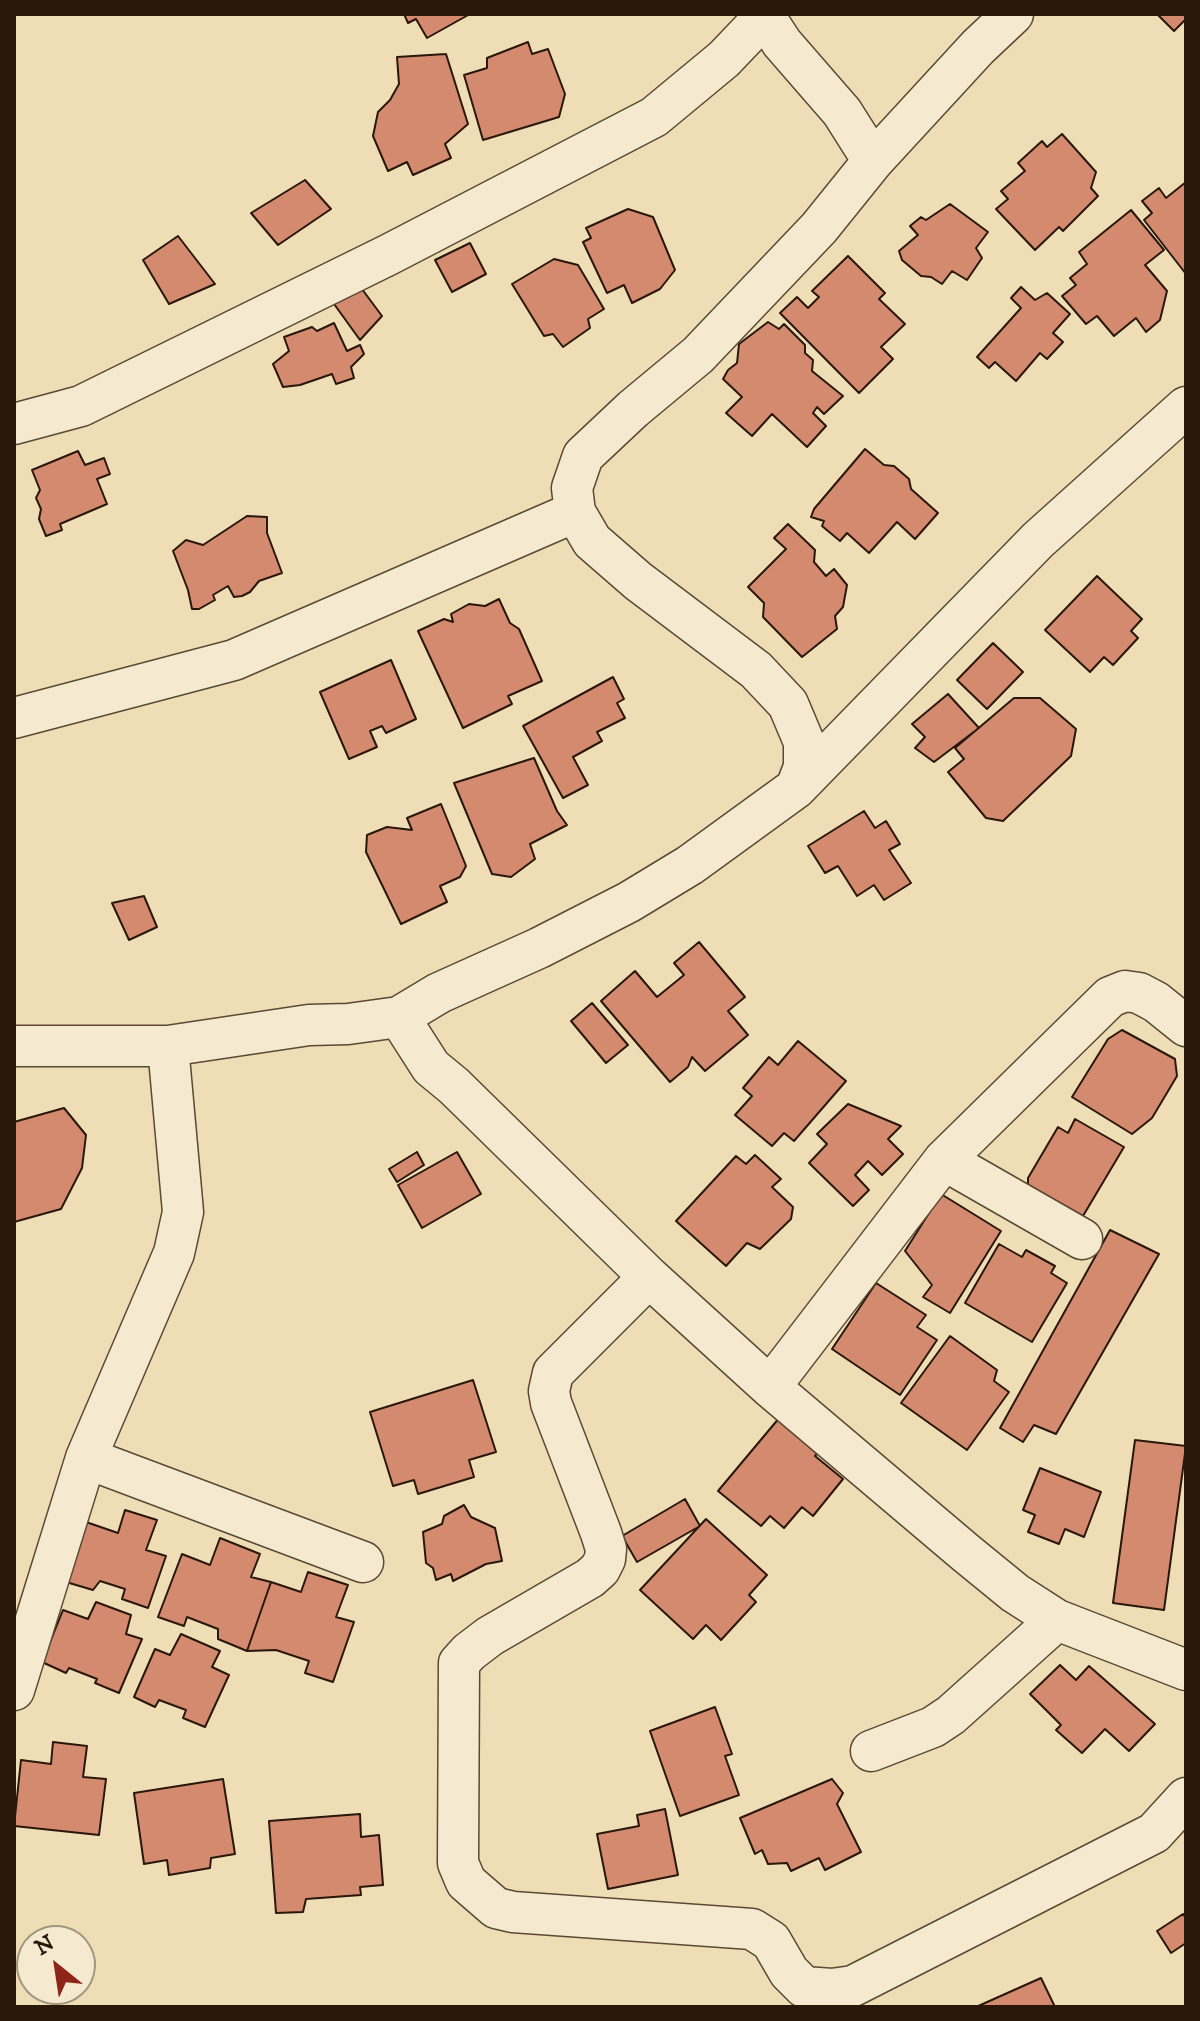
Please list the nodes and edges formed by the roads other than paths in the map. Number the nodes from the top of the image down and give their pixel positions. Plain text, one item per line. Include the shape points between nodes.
1 (1013, 14) edge
2 (764, 15) edge
3 (873, 161) junction
4 (1186, 407) edge
5 (14, 424) edge
6 (575, 512) junction
7 (14, 718) edge
8 (796, 788) junction
9 (399, 1017) junction
10 (1186, 1026) edge
11 (14, 1046) edge
12 (168, 1046) junction
13 (944, 1160) junction
14 (1082, 1239) dead end
15 (649, 1277) junction
16 (770, 1387) junction
17 (86, 1458) junction
18 (363, 1562) dead end
19 (1057, 1620) junction
20 (1186, 1670) edge
21 (14, 1690) edge
22 (871, 1751) dead end
23 (1186, 1798) edge

1 - 3 street
2 - 3 street via 842,112
2 - 5 street via 724,59 654,117 81,406
3 - 6 street via 819,228 698,355 583,456 572,488
4 - 8 street via 1038,540
6 - 7 street via 234,660
6 - 8 street via 592,541 756,670 788,704 804,742 804,767
8 - 9 street via 629,902
9 - 12 street
9 - 15 street via 431,1067
10 - 13 street via 1139,993 1110,997
11 - 12 street
12 - 17 street via 183,1212 174,1253
13 - 14 street
13 - 16 street
15 - 16 street
15 - 23 street via 553,1373 549,1391 601,1533 605,1559 590,1578 490,1636 459,1663 458,1863 466,1882 496,1908 513,1912 752,1929 771,1941 804,1987 832,1989 853,1986 1154,1833
16 - 19 street via 1015,1593
17 - 18 street
17 - 21 street
19 - 20 street
19 - 22 street via 951,1715

